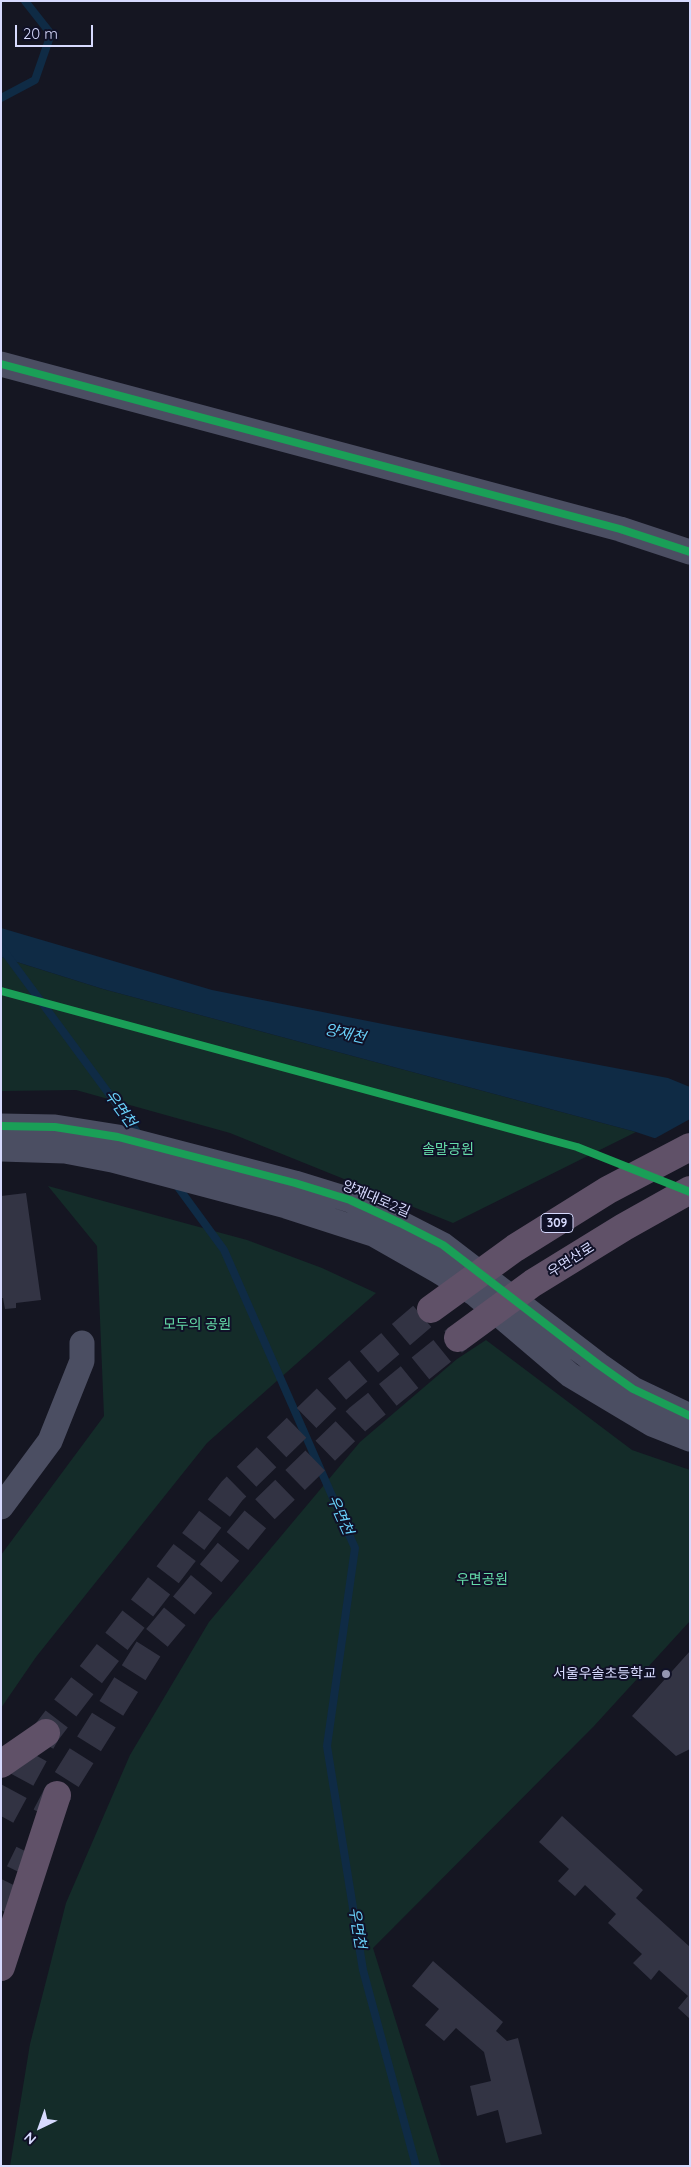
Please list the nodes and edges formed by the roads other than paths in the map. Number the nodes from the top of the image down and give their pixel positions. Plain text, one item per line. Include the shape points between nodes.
1 (1, 364) edge
2 (690, 552) edge
3 (1, 1126) edge
4 (690, 1147) edge
5 (1, 1149) edge
6 (690, 1190) edge
7 (431, 1309) tunnel mouth
8 (458, 1338) tunnel mouth
9 (82, 1343) dead end
10 (690, 1416) edge
11 (690, 1439) edge
12 (1, 1507) edge
13 (46, 1732) dead end
14 (1, 1764) edge
15 (56, 1795) tunnel mouth
16 (1, 1967) edge

1 - 2 street via 620,529
3 - 10 street, 양재대로2길 via 55,1127 118,1137 350,1200 443,1245 633,1389
4 - 7 highway, 309 via 608,1190 524,1243
5 - 11 street via 65,1151 112,1160 286,1206 380,1237 475,1294 570,1375 652,1424
6 - 8 highway, 우면산로 via 624,1226 533,1283
9 - 12 street via 82,1361 50,1441
13 - 14 highway
15 - 16 highway

